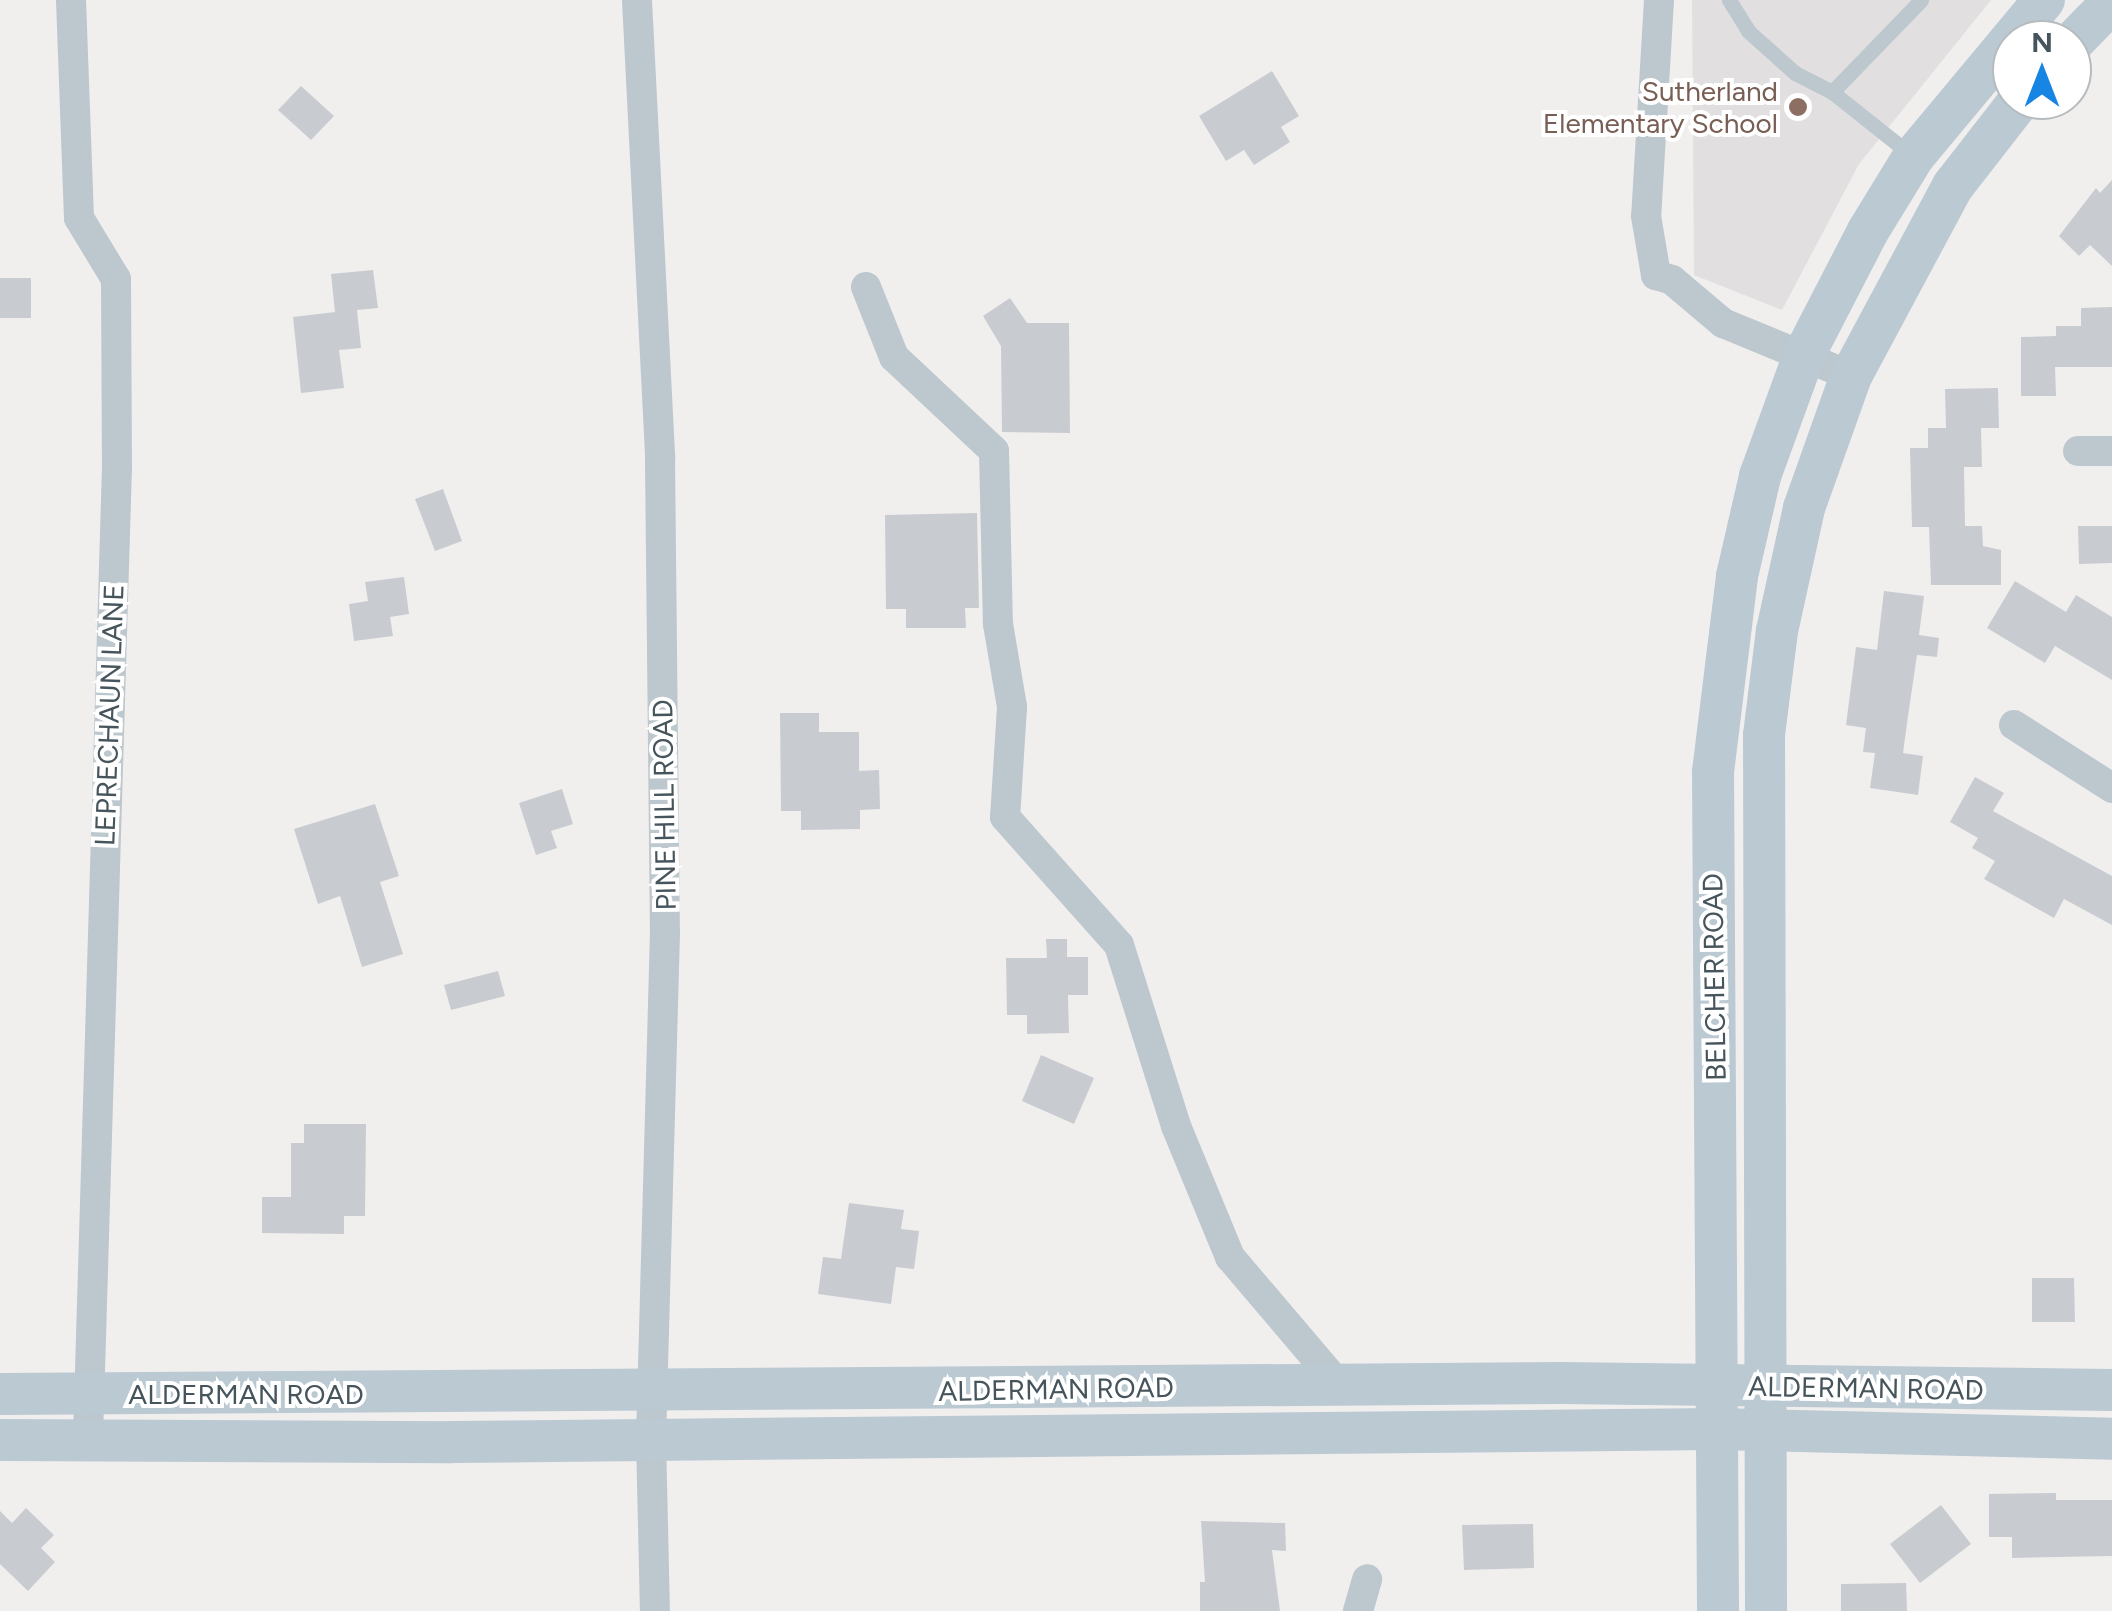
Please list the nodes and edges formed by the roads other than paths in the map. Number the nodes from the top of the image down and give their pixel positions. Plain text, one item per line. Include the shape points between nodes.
1 (71, 0) edge
2 (636, 0) edge
3 (1659, 0) edge
4 (1730, 0) edge
5 (1921, 0) edge
6 (2044, 0) edge
7 (2112, 2) edge
8 (2092, 23) edge
9 (1832, 92) junction
10 (2004, 120) edge
11 (1914, 156) junction
12 (1953, 186) junction
13 (866, 287) dead end
14 (1804, 355) junction
15 (1851, 376) junction
16 (2078, 451) dead end
17 (2112, 451) edge
18 (2014, 726) dead end
19 (2112, 788) edge
20 (1719, 1383) junction
21 (1339, 1385) junction
22 (1765, 1390) junction
23 (2112, 1390) edge
24 (0, 1394) edge
25 (88, 1394) junction
26 (654, 1394) junction
27 (1716, 1429) junction
28 (1763, 1434) junction
29 (651, 1438) junction
30 (2112, 1439) edge
31 (0, 1440) edge
32 (88, 1440) junction
33 (1368, 1578) dead end
34 (655, 1611) edge
35 (1358, 1611) edge
36 (1718, 1611) edge
37 (1766, 1611) edge

1 - 25 street, LEPRECHAUN LANE via 79,218 116,279
2 - 26 street, PINE HILL ROAD via 653,259 666,932
3 - 14 street via 1646,216 1656,275 1672,280 1723,323
4 - 9 lane via 1748,31 1795,73
5 - 9 lane
6 - 11 main road, BELCHER ROAD
7 - 8 main road
9 - 11 lane
10 - 12 main road, BELCHER ROAD
11 - 12 main road
11 - 14 main road, BELCHER ROAD
12 - 15 main road, BELCHER ROAD
13 - 21 street via 894,357 994,451 998,624 1012,707 1005,817 1119,945 1176,1126 1230,1258
14 - 15 street
14 - 20 main road, BELCHER ROAD via 1760,476 1721,670 1712,866
15 - 22 main road, BELCHER ROAD via 1804,508 1764,735
16 - 17 street
18 - 19 street
20 - 21 main road, ALDERMAN ROAD
20 - 22 main road, ALDERMAN ROAD
20 - 27 main road, BELCHER ROAD
21 - 26 main road, ALDERMAN ROAD
22 - 23 main road, ALDERMAN ROAD
22 - 28 main road, BELCHER ROAD
24 - 25 main road, ALDERMAN ROAD
25 - 26 main road, ALDERMAN ROAD
25 - 32 street, LEPRECHAUN LANE
26 - 29 street, PINE HILL ROAD
27 - 28 main road, ALDERMAN ROAD
27 - 29 main road, ALDERMAN ROAD
27 - 36 main road, BELCHER ROAD
28 - 30 main road, ALDERMAN ROAD
28 - 37 main road, BELCHER ROAD
29 - 32 main road, ALDERMAN ROAD
29 - 34 street, PINE HILL ROAD
31 - 32 main road, ALDERMAN ROAD
33 - 35 street

